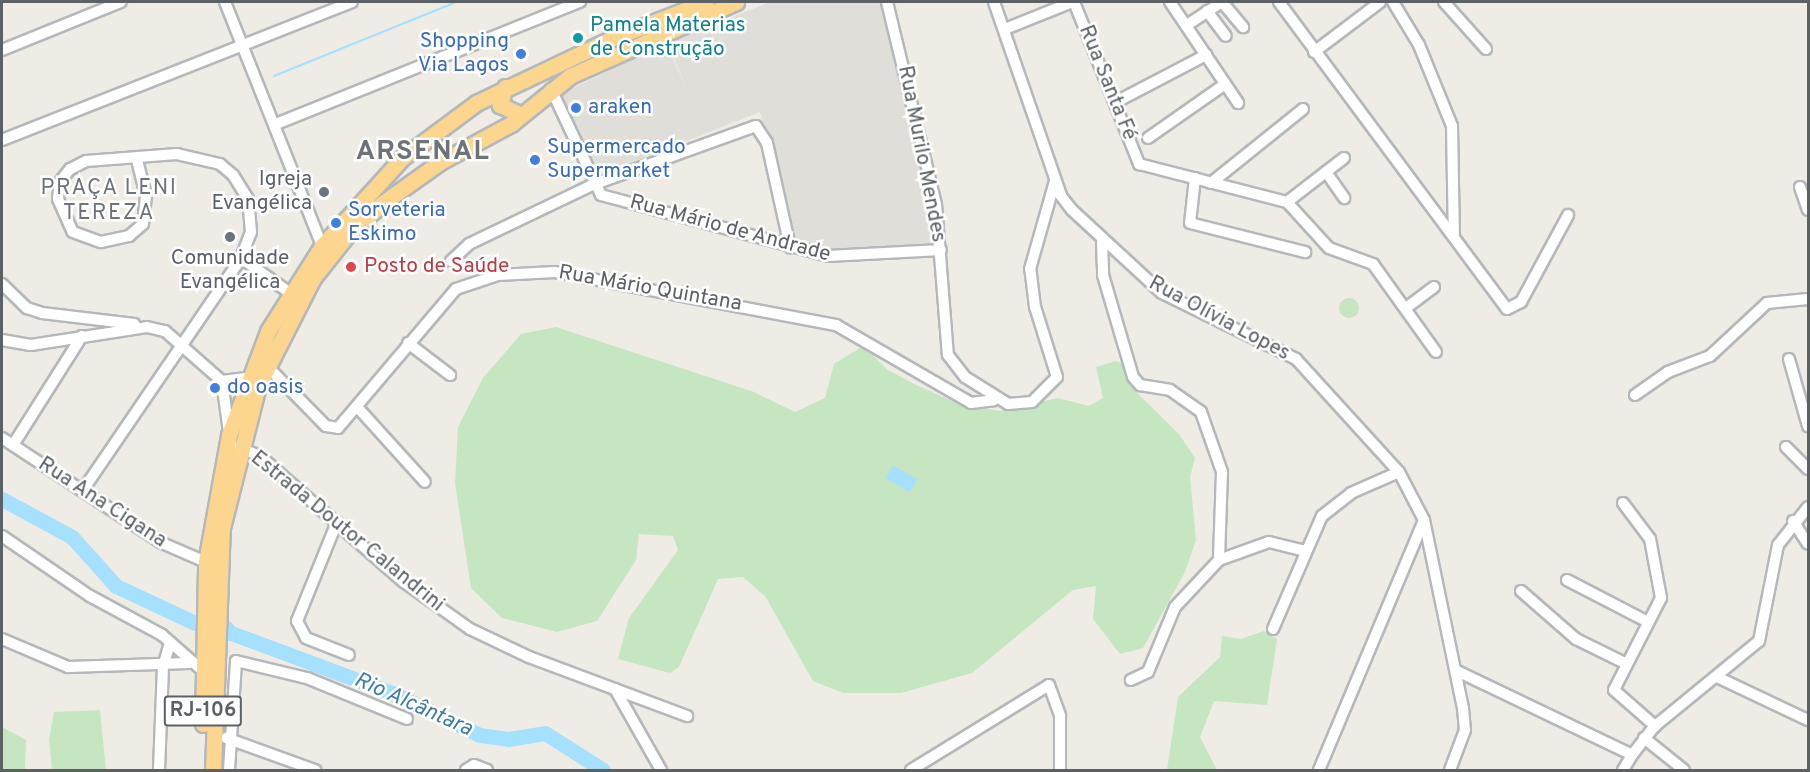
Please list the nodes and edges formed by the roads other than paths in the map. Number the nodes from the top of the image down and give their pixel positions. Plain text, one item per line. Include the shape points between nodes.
1 (121, 2) edge
2 (225, 2) edge
3 (352, 2) edge
4 (578, 2) edge
5 (706, 2) edge
6 (736, 2) edge
7 (887, 2) edge
8 (994, 2) edge
9 (1073, 2) edge
10 (1170, 2) edge
11 (1279, 2) edge
12 (1380, 2) edge
13 (1393, 2) edge
14 (1444, 2) edge
15 (1207, 11) junction
16 (1187, 25) junction
17 (1243, 27) dead end
18 (1005, 29) junction
19 (1226, 36) dead end
20 (243, 46) junction
21 (1486, 49) dead end
22 (2, 50) edge
23 (1314, 52) junction
24 (1206, 55) junction
25 (1225, 84) junction
26 (505, 87) junction
27 (551, 89) junction
28 (1116, 102) junction
29 (1238, 103) dead end
30 (1303, 110) dead end
31 (521, 115) junction
32 (276, 124) junction
33 (1148, 138) dead end
34 (2, 140) edge
35 (1344, 158) dead end
36 (137, 159) junction
37 (1326, 172) junction
38 (1195, 178) junction
39 (1055, 180) junction
40 (1211, 183) junction
41 (592, 185) junction
42 (1800, 187) dead end
43 (1344, 198) dead end
44 (1287, 202) junction
45 (1809, 210) edge
46 (1568, 215) dead end
47 (1454, 237) junction
48 (1102, 243) junction
49 (322, 246) junction
50 (790, 247) junction
51 (941, 250) junction
52 (1305, 252) dead end
53 (241, 258) junction
54 (451, 261) dead end
55 (2, 284) edge
56 (1434, 287) dead end
57 (290, 293) junction
58 (1809, 299) edge
59 (1406, 308) junction
60 (147, 327) junction
61 (82, 336) junction
62 (2, 340) edge
63 (182, 343) junction
64 (408, 343) junction
65 (1436, 352) dead end
66 (1789, 359) dead end
67 (267, 366) junction
68 (450, 375) dead end
69 (246, 378) junction
70 (222, 381) junction
71 (1635, 395) dead end
72 (994, 400) junction
73 (358, 410) junction
74 (1809, 426) edge
75 (2, 438) edge
76 (234, 441) junction
77 (13, 445) junction
78 (1786, 447) dead end
79 (1809, 469) edge
80 (1400, 472) junction
81 (426, 482) dead end
82 (83, 490) junction
83 (1623, 503) dead end
84 (1809, 507) edge
85 (1424, 520) junction
86 (1793, 521) junction
87 (338, 522) junction
88 (2, 536) edge
89 (1809, 544) edge
90 (1304, 551) junction
91 (1219, 560) junction
92 (206, 562) junction
93 (1567, 580) dead end
94 (210, 586) junction
95 (1521, 591) dead end
96 (1647, 622) junction
97 (1273, 629) dead end
98 (2, 639) edge
99 (170, 642) junction
100 (208, 653) junction
101 (349, 655) dead end
102 (1625, 663) junction
103 (196, 667) junction
104 (163, 668) junction
105 (1457, 671) junction
106 (1717, 677) junction
107 (1131, 680) dead end
108 (615, 689) junction
109 (687, 716) dead end
110 (407, 719) dead end
111 (1809, 720) edge
112 (1655, 726) junction
113 (214, 735) junction
114 (1644, 738) junction
115 (229, 739) junction
116 (1632, 755) junction
117 (1679, 769) edge
118 (159, 771) edge
119 (204, 771) edge
120 (213, 771) edge
121 (229, 771) edge
122 (315, 771) edge
123 (466, 771) edge
124 (487, 771) edge
125 (661, 771) edge
126 (911, 771) edge
127 (1060, 771) edge
128 (1319, 771) edge
129 (1450, 771) edge
130 (1623, 771) edge

1 - 22 street
2 - 20 street
3 - 20 street
4 - 32 street
5 - 26 highway, RJ-106
6 - 27 highway, RJ-106 via 600,60
7 - 51 street, Rua Murilo Mendes via 936,204
8 - 18 street, Rua Olívia Lopes
9 - 18 street
9 - 28 street, Rua Santa Fé
10 - 16 street
11 - 23 street
12 - 23 street
13 - 47 street via 1419,45 1452,126
14 - 21 street
15 - 16 street
15 - 17 street via 1226,3
15 - 19 street
16 - 24 street
18 - 39 street, Rua Olívia Lopes
20 - 32 street
20 - 34 street
23 - 47 street
24 - 25 street
24 - 28 street
25 - 29 street
25 - 33 street
26 - 31 highway via 500,105
26 - 49 highway, RJ-106 via 402,158
27 - 31 highway, RJ-106
27 - 41 street
28 - 38 street, Rua Santa Fé via 1139,164
30 - 40 street
31 - 67 highway, RJ-106 via 417,177 351,230 295,305
32 - 49 street
35 - 37 street
36 - 36 street via 86,161 70,169 60,182 58,199 74,231 101,243 129,236 142,224 146,196
36 - 53 street via 177,154 220,164 233,175 251,217
37 - 43 street
37 - 44 street
38 - 40 street
38 - 52 street via 1190,223
39 - 48 street, Rua Olívia Lopes via 1061,196
39 - 72 street, Rua Mário Quintana via 1030,269 1035,307 1057,377 1032,402
40 - 44 street
41 - 50 street, Rua Mário de Andrade via 601,195
41 - 50 street via 756,126 767,143
41 - 54 street via 469,244
42 - 45 street
44 - 59 street via 1329,248 1373,264
46 - 47 street via 1527,292 1512,309 1499,302
48 - 80 street, Rua Olívia Lopes via 1162,293 1296,359
48 - 91 street via 1103,275 1134,377 1140,385 1170,390 1191,402 1208,425 1221,460
49 - 57 highway, RJ-106
50 - 51 street, Rua Mário de Andrade via 842,258
51 - 72 street, Rua Murilo Mendes via 946,345 954,367
53 - 57 street
53 - 63 street
55 - 60 street via 27,308 42,313
56 - 59 street
57 - 69 highway, RJ-106
58 - 71 street via 1767,303 1710,356 1668,372
59 - 65 street
60 - 61 street
60 - 63 street
61 - 62 street via 31,345
61 - 77 street
63 - 70 street
63 - 82 street
64 - 68 street
64 - 72 street, Rua Mário Quintana via 456,289 498,275 555,272 836,325 971,403
64 - 73 street, Rua Mário Quintana
66 - 74 street
67 - 73 street, Rua Mário Quintana via 326,426 343,426
67 - 76 highway, RJ-106
69 - 70 street
69 - 76 highway, RJ-106
70 - 76 street
73 - 81 street
75 - 77 street, Rua Ana Cigana
76 - 87 street, Estrada Doutor Calandrini via 261,457
76 - 92 highway, RJ-106
76 - 94 highway, RJ-106
77 - 82 street, Rua Ana Cigana
78 - 79 street
80 - 85 street, Rua Olívia Lopes
80 - 90 street via 1331,508
82 - 92 street, Rua Ana Cigana via 162,543
83 - 96 street via 1642,523 1659,564 1661,598
84 - 86 street
85 - 105 street, Rua Olívia Lopes
85 - 128 street
86 - 89 street
86 - 106 street via 1771,565 1764,634
87 - 101 street via 297,621 306,638
87 - 108 street, Estrada Doutor Calandrini via 404,582 470,629
88 - 99 street
90 - 91 street via 1269,542
90 - 97 street
91 - 107 street via 1174,606 1148,672
92 - 94 highway, RJ-106
93 - 96 street
94 - 100 highway, RJ-106
95 - 102 street via 1576,639
96 - 102 street
98 - 104 street via 68,667
99 - 103 street
99 - 104 street
100 - 103 highway, RJ-106
100 - 113 highway, RJ-106
102 - 112 street via 1614,690
103 - 104 street
103 - 119 highway, RJ-106
104 - 118 street
105 - 116 street
105 - 129 street, Rua Olívia Lopes via 1465,730
106 - 111 street
106 - 112 street
108 - 109 street, Estrada Doutor Calandrini
108 - 125 street
110 - 115 street via 307,678 236,661
112 - 114 street
113 - 115 street
113 - 120 highway, RJ-106
114 - 116 street
114 - 117 street
115 - 121 street
115 - 122 street
116 - 130 street
123 - 124 street via 474,765
126 - 127 street via 1049,685 1060,716

